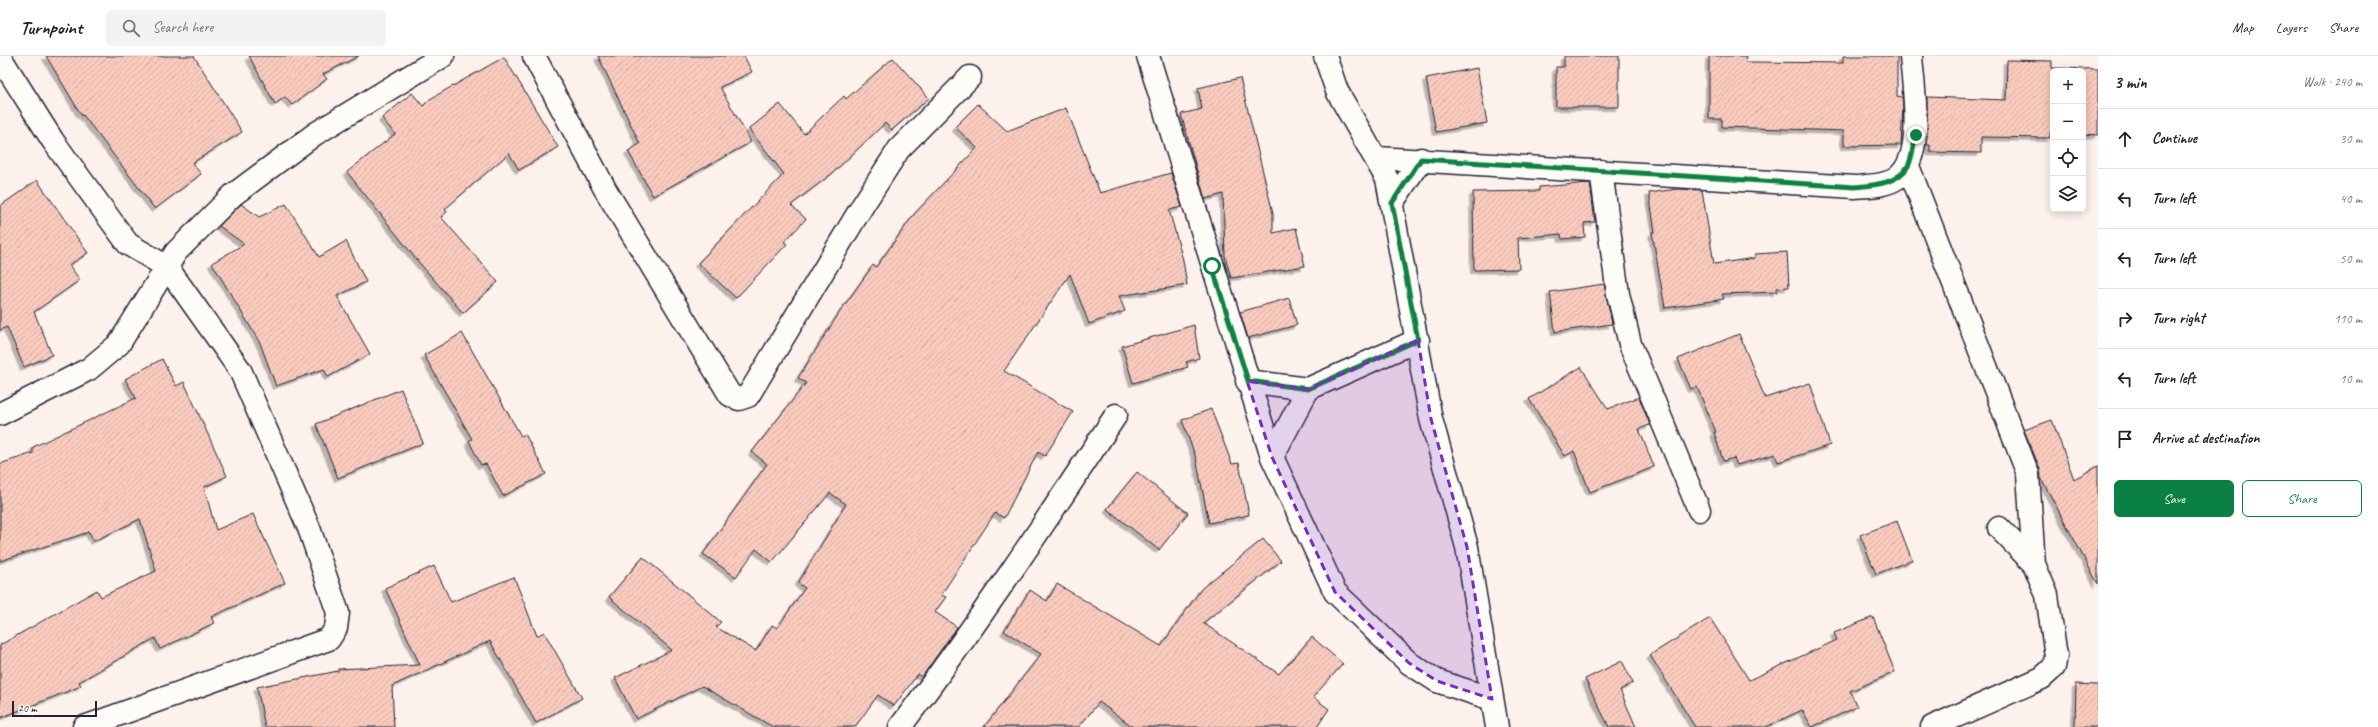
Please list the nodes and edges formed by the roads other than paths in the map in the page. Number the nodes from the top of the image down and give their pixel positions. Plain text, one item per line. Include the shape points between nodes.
1 (0, 56) edge
2 (443, 56) edge
3 (534, 56) edge
4 (1148, 56) edge
5 (1325, 56) edge
6 (1911, 56) edge
7 (970, 77) dead end
8 (1377, 158) junction
9 (1421, 159) junction
10 (1908, 166) junction
11 (1601, 171) junction
12 (1392, 203) junction
13 (167, 267) junction
14 (1418, 340) junction
15 (1248, 381) junction
16 (1308, 389) junction
17 (0, 414) edge
18 (1116, 415) dead end
19 (1272, 457) junction
20 (1699, 510) dead end
21 (1999, 528) dead end
22 (2034, 564) junction
23 (1492, 699) junction
24 (84, 727) edge
25 (900, 727) edge
26 (1497, 727) edge
27 (1932, 727) edge

1 - 13 street via 53,141 128,244
2 - 13 street via 315,134 233,195 176,252
3 - 7 street via 605,188 730,395 739,399 748,396 863,204 900,149
4 - 15 street
5 - 8 street via 1337,91
6 - 10 street via 1916,135
8 - 9 street
8 - 12 street via 1387,179
9 - 11 street
9 - 12 street
10 - 11 street via 1896,178 1878,185 1855,187
10 - 22 street via 2028,474
11 - 20 street via 1618,294 1630,344
12 - 14 street
13 - 17 street via 119,344 89,369
13 - 24 street via 240,370 309,528 338,613 336,628 329,638
14 - 16 street
14 - 23 street via 1431,419 1467,546
15 - 16 street
15 - 19 street
16 - 19 street
18 - 25 street via 1036,537
19 - 23 street via 1335,592 1409,663 1437,682
21 - 22 street
22 - 27 street via 2047,595 2056,656 2054,667 2042,678
23 - 26 street

